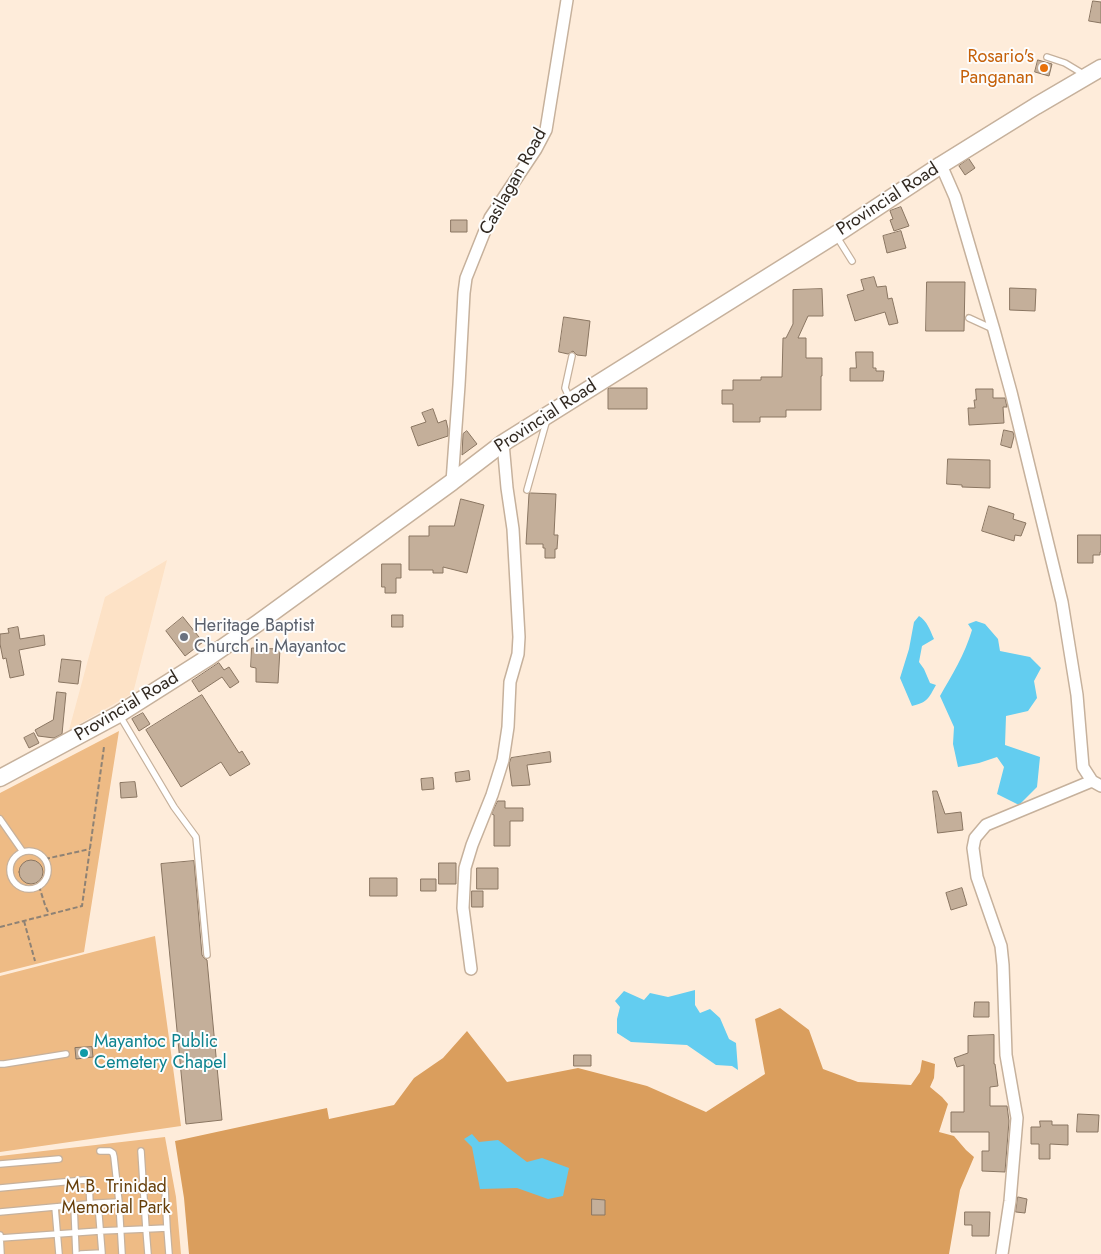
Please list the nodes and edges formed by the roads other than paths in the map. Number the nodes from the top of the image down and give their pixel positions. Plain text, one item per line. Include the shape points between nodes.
1 (567, 0) edge
2 (1047, 57) dead end
3 (1101, 68) edge
4 (1087, 76) junction
5 (941, 165) junction
6 (835, 235) junction
7 (852, 261) dead end
8 (969, 318) dead end
9 (994, 330) junction
10 (572, 356) dead end
11 (571, 400) junction
12 (548, 415) junction
13 (503, 444) junction
14 (452, 482) junction
15 (527, 490) dead end
16 (119, 714) junction
17 (0, 778) edge
18 (1096, 783) edge
19 (0, 818) edge
20 (23, 852) junction
21 (207, 955) dead end
22 (471, 969) dead end
23 (66, 1054) dead end
24 (0, 1064) edge
25 (100, 1150) dead end
26 (141, 1151) dead end
27 (59, 1159) dead end
28 (0, 1164) edge
29 (0, 1188) edge
30 (143, 1189) junction
31 (118, 1190) junction
32 (119, 1202) junction
33 (98, 1203) junction
34 (90, 1204) junction
35 (74, 1205) junction
36 (55, 1207) junction
37 (0, 1212) edge
38 (167, 1228) junction
39 (146, 1229) junction
40 (121, 1230) junction
41 (100, 1231) junction
42 (75, 1233) junction
43 (58, 1234) junction
44 (0, 1236) edge
45 (1, 1254) edge
46 (59, 1254) edge
47 (76, 1254) edge
48 (82, 1254) edge
49 (122, 1254) edge
50 (148, 1254) edge
51 (169, 1254) edge
52 (1002, 1254) edge

1 - 14 street, Casilagan Road via 546,130 490,218 466,278
2 - 4 lane
3 - 4 main road, Provincial Road
4 - 5 main road, Provincial Road
5 - 6 main road, Provincial Road
5 - 9 street via 955,197
6 - 7 lane
6 - 11 main road, Provincial Road
8 - 9 lane
9 - 18 street via 1062,602 1077,695 1083,767
10 - 11 lane via 565,388
11 - 12 main road, Provincial Road
12 - 13 main road, Provincial Road
12 - 15 lane
13 - 14 main road, Provincial Road
13 - 22 street via 513,529 519,646 510,682 503,760 465,868 463,908
14 - 16 main road, Provincial Road via 232,642
16 - 17 main road, Provincial Road
16 - 21 lane via 196,837
18 - 52 street via 986,825 975,838 973,848 977,877 1001,946 1006,1055 1017,1118
19 - 20 lane
20 - 20 lane via 13,860 12,878 21,887 39,886 47,876 47,864 35,852
23 - 24 lane
25 - 31 lane via 113,1153
26 - 30 lane
27 - 28 lane
29 - 34 lane via 84,1180 88,1181
30 - 31 lane
30 - 38 lane via 165,1190
30 - 39 lane
31 - 32 lane
32 - 33 lane
32 - 40 lane
33 - 34 lane
33 - 41 lane
34 - 35 lane
35 - 36 lane
35 - 42 lane
36 - 37 lane
36 - 43 lane
38 - 39 lane
38 - 51 lane
39 - 40 lane
39 - 50 lane
40 - 41 lane
40 - 49 lane
41 - 42 lane
41 - 48 lane via 102,1253
42 - 43 lane
42 - 47 lane
43 - 44 lane
43 - 46 lane
44 - 45 lane

